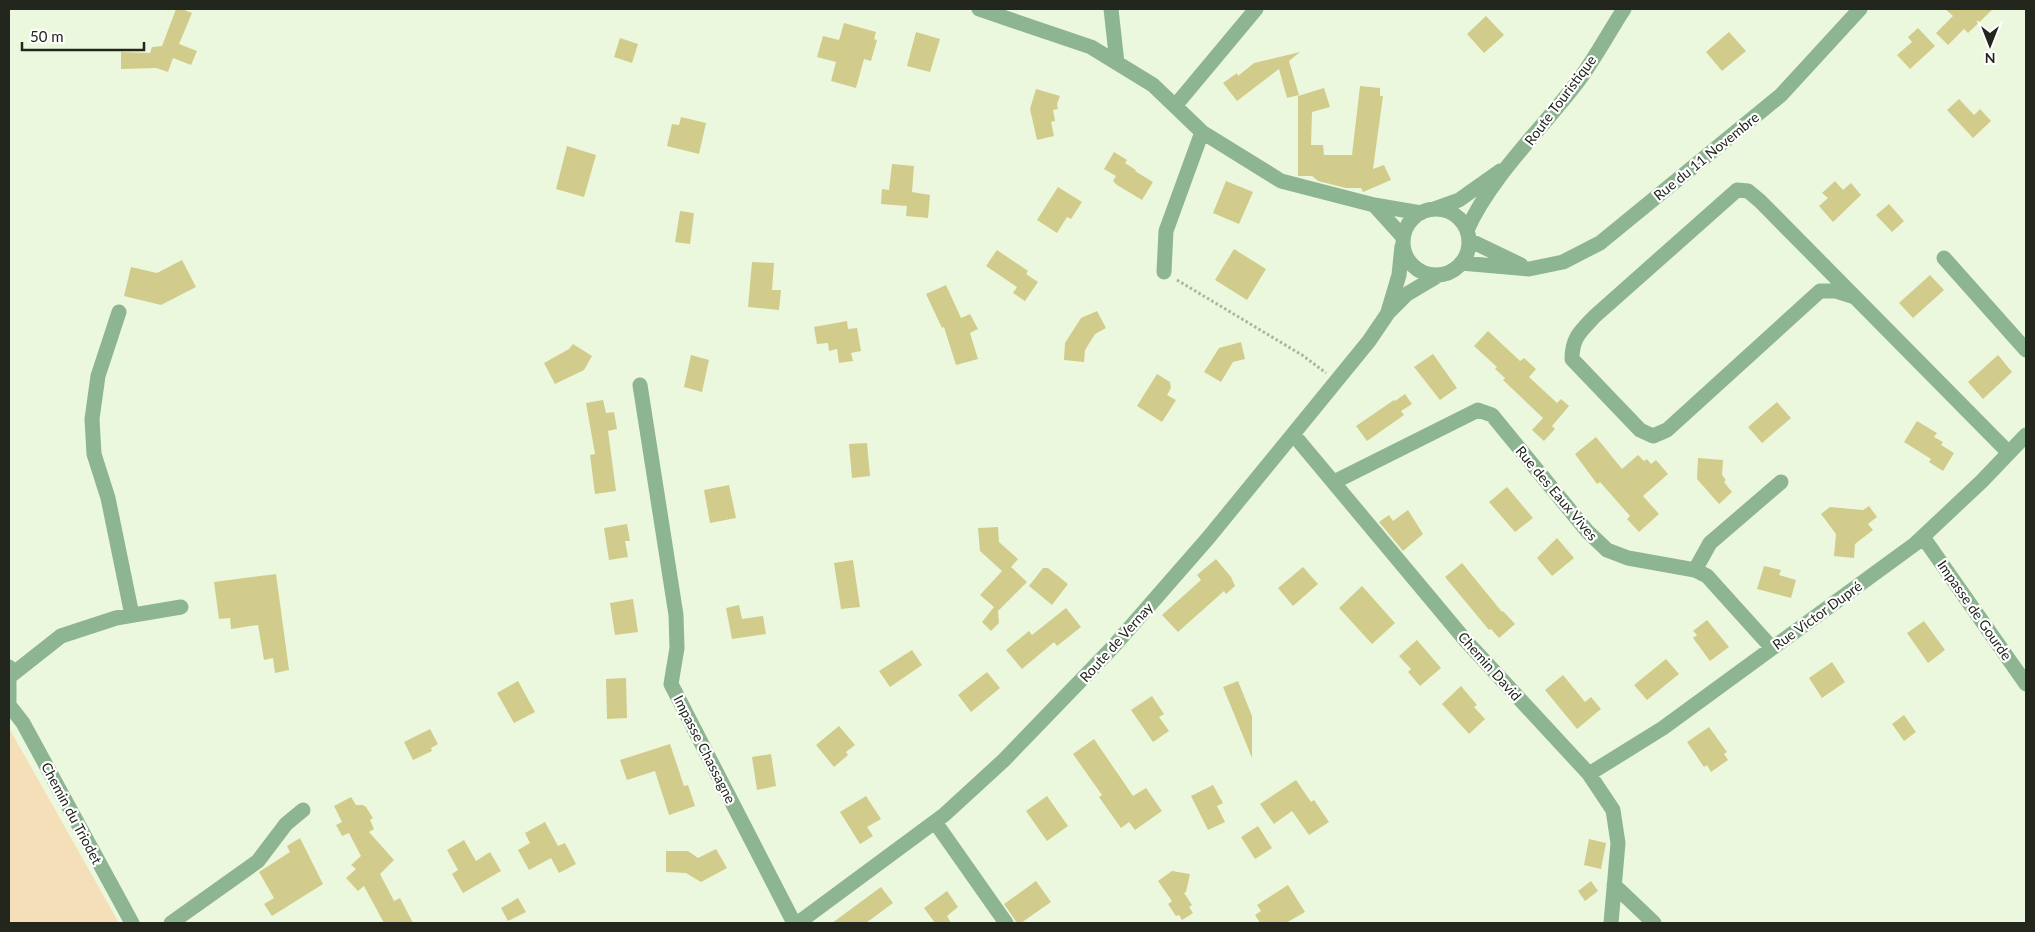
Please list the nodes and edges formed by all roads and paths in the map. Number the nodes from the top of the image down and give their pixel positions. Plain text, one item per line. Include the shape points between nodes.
1 (979, 9) edge
2 (1111, 9) edge
3 (1256, 9) edge
4 (1624, 9) edge
5 (1860, 9) edge
6 (1117, 63) junction
7 (1175, 106) junction
8 (1202, 132) junction
9 (1510, 165) junction
10 (1374, 206) junction
11 (1427, 211) junction
12 (1468, 235) junction
13 (1403, 241) junction
14 (1944, 258) dead end
15 (1461, 264) junction
16 (1529, 269) junction
17 (1164, 272) joint
18 (1439, 275) junction
19 (1855, 297) junction
20 (118, 312) dead end
21 (1388, 313) junction
22 (2026, 350) edge
23 (1337, 380) junction
24 (640, 385) dead end
25 (1293, 434) junction
26 (2026, 434) edge
27 (2009, 453) junction
28 (1334, 482) junction
29 (1781, 482) dead end
30 (1923, 536) junction
31 (1695, 570) junction
32 (181, 607) dead end
33 (132, 616) junction
34 (1772, 648) junction
35 (9, 667) edge
36 (9, 677) edge
37 (2026, 684) edge
38 (9, 706) edge
39 (1589, 774) junction
40 (303, 810) dead end
41 (935, 822) junction
42 (1614, 885) junction
43 (132, 923) edge
44 (171, 923) edge
45 (796, 923) edge
46 (1006, 923) edge
47 (1611, 923) edge
48 (1654, 923) edge

1 - 6 street via 1091,47
2 - 6 street
3 - 7 street
4 - 9 street, Route Touristique via 1579,79
5 - 16 street, Rue du 11 Novembre via 1781,95 1600,243 1563,262
6 - 7 street via 1153,85
7 - 8 street
8 - 10 street via 1281,181
8 - 17 street via 1166,231
9 - 11 street, Route Touristique via 1459,200
9 - 12 street, Route Touristique via 1474,214
10 - 11 street
10 - 13 street
11 - 12 street via 1444,210 1453,214
11 - 13 street via 1410,221
12 - 15 street via 1466,256
12 - 16 street
13 - 18 street via 1405,255 1411,264 1428,275
13 - 21 street, Route de Vernay via 1399,275
14 - 22 street
15 - 16 street, Rue du 11 Novembre
15 - 18 street via 1447,274
17 - 23 path via 1302,355
18 - 21 street, Route de Vernay via 1407,294
19 - 19 street via 1760,201 1748,191 1737,190 1576,335 1572,359 1640,430 1653,436 1667,430 1820,291 1836,291
19 - 27 street
20 - 33 street via 98,376 92,419 94,454 108,498
21 - 23 street, Route de Vernay
23 - 25 street, Route de Vernay
24 - 45 street, Impasse Chassagne via 676,615 677,648 671,684
25 - 28 street, Chemin David
25 - 41 street, Route de Vernay via 1113,647 1004,760
26 - 27 street, Rue Victor Dupré
27 - 30 street, Rue Victor Dupré
28 - 31 street, Rue des Eaux Vives via 1478,410 1492,415 1587,531 1608,550 1628,558
28 - 39 street, Chemin David via 1466,641
29 - 31 street via 1710,543
30 - 34 street, Rue Victor Dupré
30 - 37 street, Impasse de Gourde
31 - 34 street, Rue des Eaux Vives via 1707,576
32 - 33 street
33 - 36 street via 61,636
34 - 39 street, Rue Victor Dupré via 1663,728
35 - 36 street
36 - 38 street
38 - 43 street, Chemin du Triodet via 24,723
39 - 42 street, Chemin David via 1613,810 1618,843
40 - 44 street via 286,824 258,861
41 - 45 street, Route de Vernay
41 - 46 street
42 - 47 street, Chemin David
42 - 48 street

